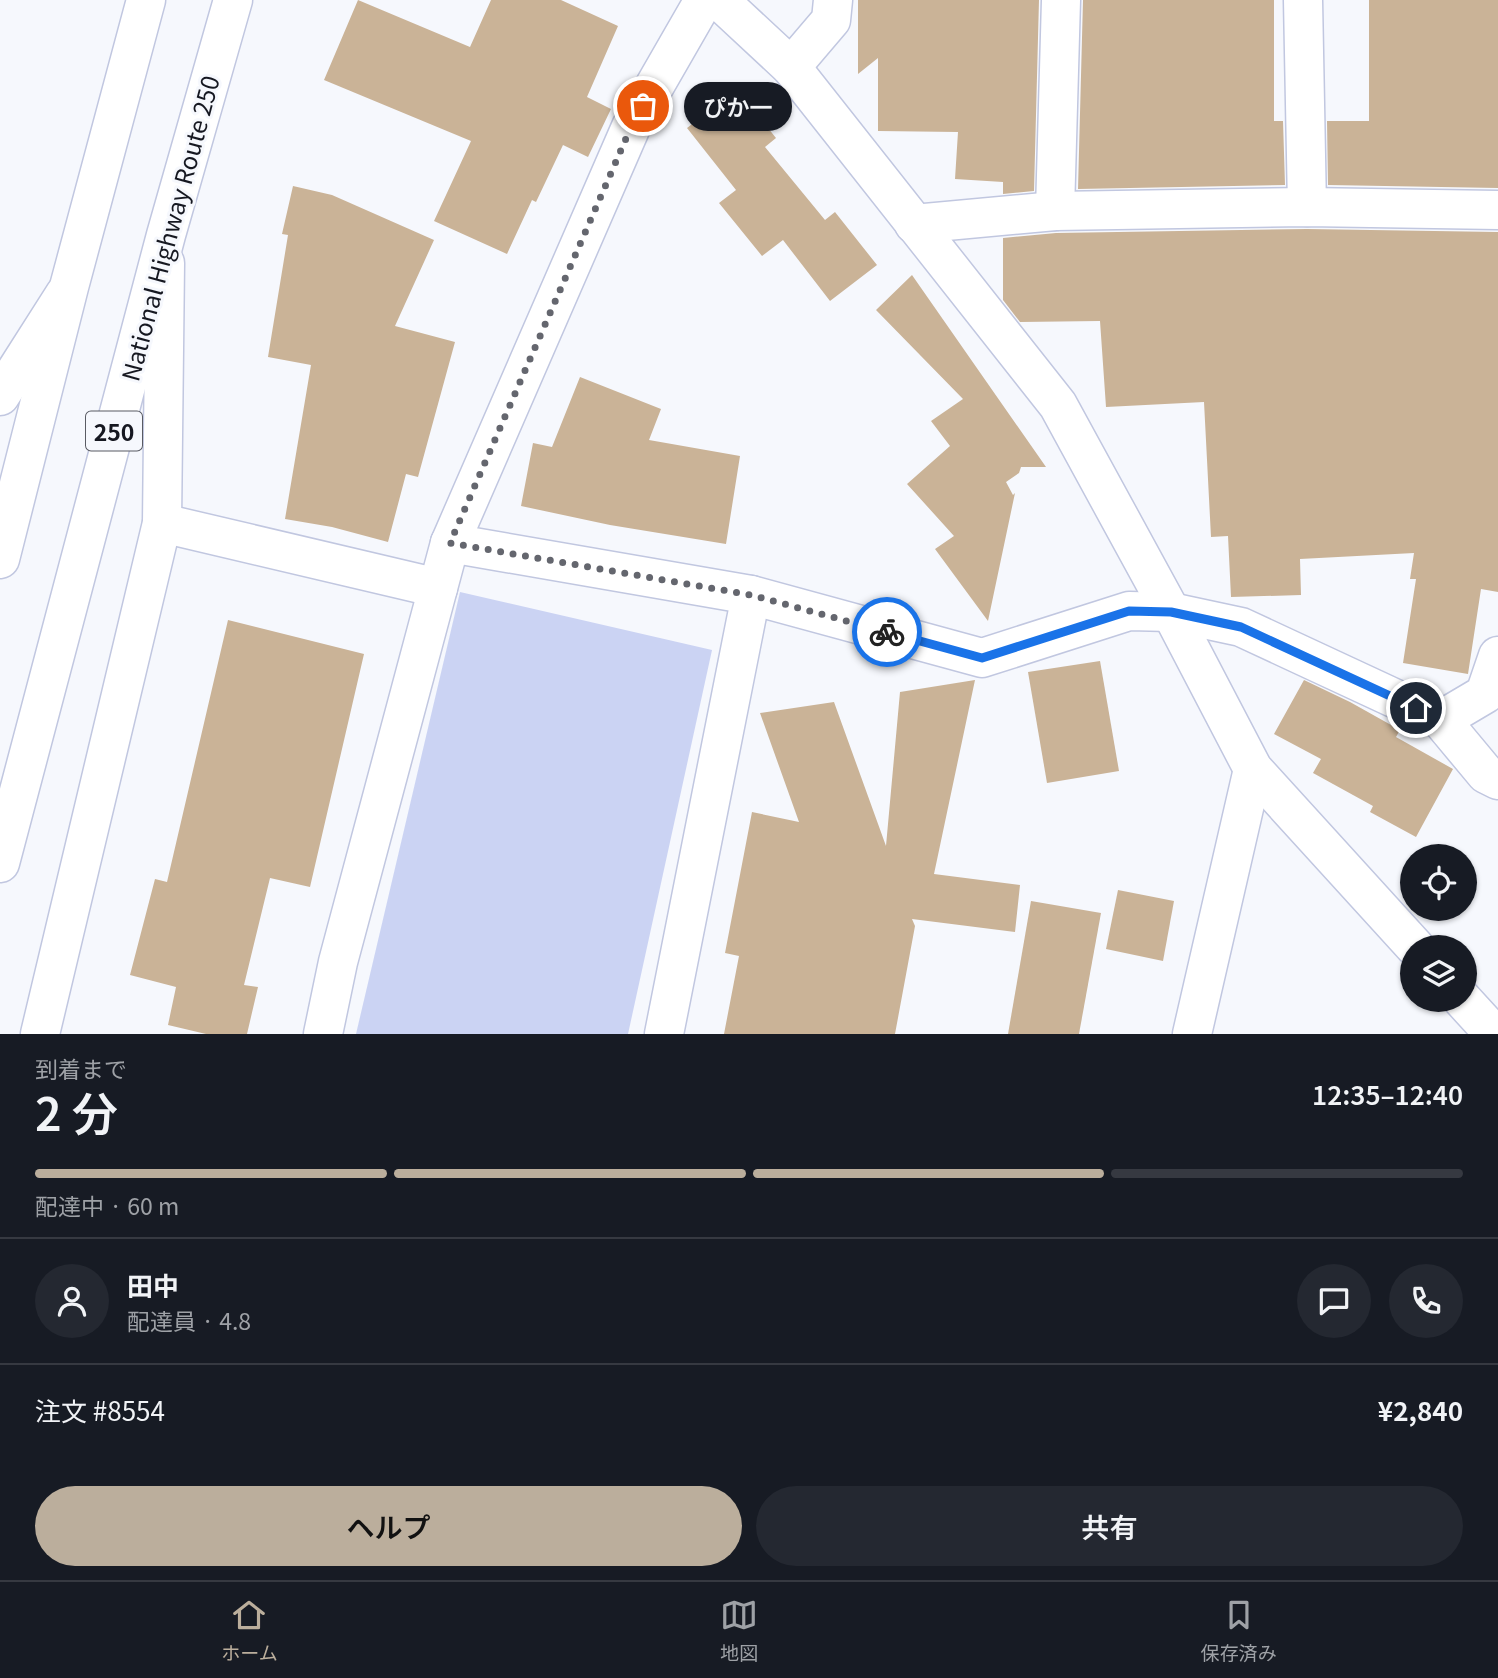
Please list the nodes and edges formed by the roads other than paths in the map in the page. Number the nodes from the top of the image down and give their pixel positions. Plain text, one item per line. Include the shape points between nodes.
1 (146, 0) edge
2 (233, 0) edge
3 (704, 0) edge
4 (719, 0) edge
5 (833, 0) edge
6 (1060, 0) edge
7 (1303, 0) edge
8 (791, 67) junction
9 (1307, 207) junction
10 (1498, 210) edge
11 (1055, 211) junction
12 (914, 223) junction
13 (166, 235) junction
14 (69, 287) junction
15 (0, 396) edge
16 (162, 523) junction
17 (450, 543) junction
18 (0, 559) edge
19 (438, 588) junction
20 (751, 595) junction
21 (1171, 612) junction
22 (1498, 656) edge
23 (1441, 720) junction
24 (1253, 769) junction
25 (1498, 780) edge
26 (0, 863) edge
27 (1404, 935) edge
28 (1474, 1012) edge
29 (40, 1034) edge
30 (323, 1034) edge
31 (664, 1034) edge
32 (1192, 1034) edge
33 (1494, 1034) edge

1 - 14 main road
2 - 13 main road, National Highway Route 250 / 250
3 - 17 main road via 631,127
4 - 8 main road
5 - 8 main road via 831,20
6 - 11 main road
7 - 9 main road
8 - 12 main road
9 - 10 main road
9 - 11 main road
11 - 12 main road
12 - 21 main road via 1058,405
13 - 16 main road
13 - 26 main road, National Highway Route 250 / 250
14 - 15 main road
14 - 18 main road
16 - 19 main road
16 - 29 main road
17 - 19 main road
17 - 20 main road
19 - 30 main road
20 - 21 main road via 982,658 1129,611
20 - 31 main road
21 - 23 main road via 1241,627
21 - 24 main road
22 - 23 main road via 1485,694
23 - 25 main road via 1486,774
24 - 27 main road
24 - 32 main road
28 - 33 main road

